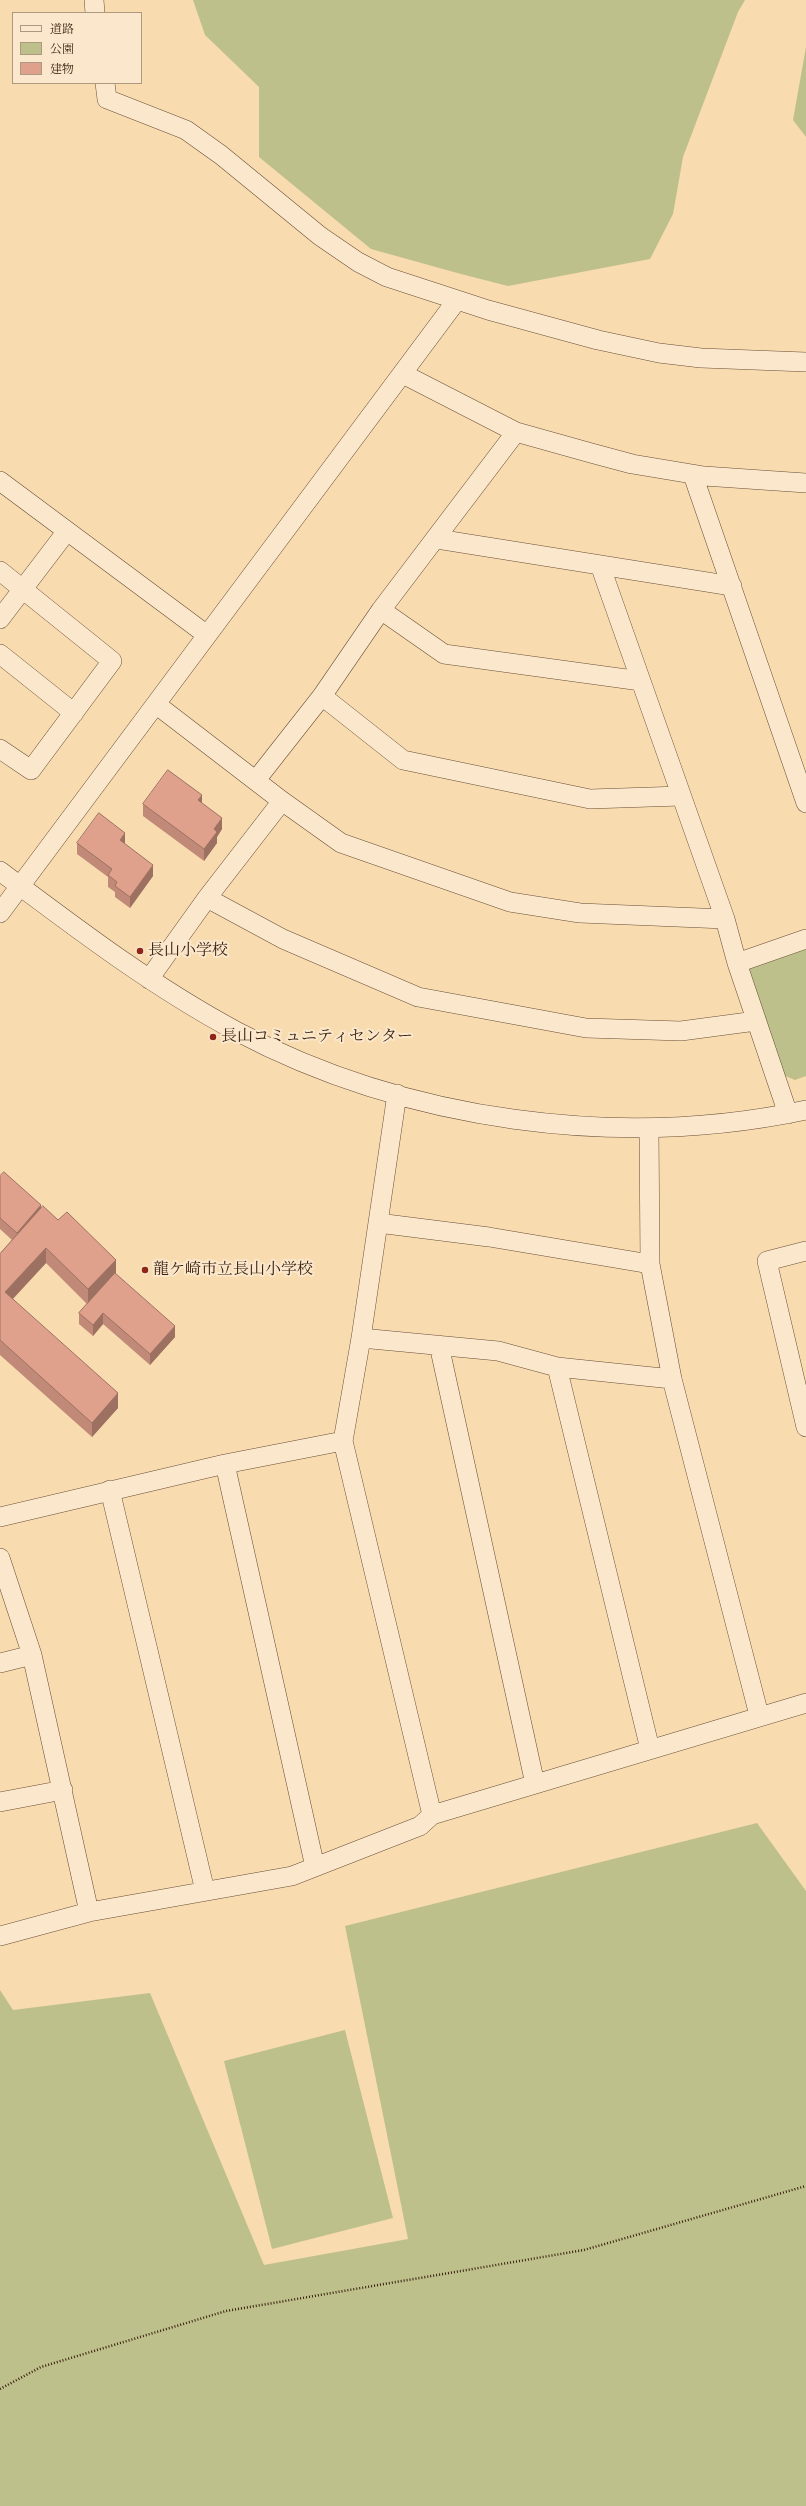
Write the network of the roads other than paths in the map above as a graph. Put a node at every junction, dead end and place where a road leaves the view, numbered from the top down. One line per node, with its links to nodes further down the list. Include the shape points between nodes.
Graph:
1 (94, 0): 2 (street)
2 (95, 12)
3 (105, 84): 4 (street, via 107,99 186,130 221,155 320,236 358,262 387,277)
4 (457, 300): 5 (street, via 598,340 659,353 701,358); 6 (street)
5 (806, 362)
6 (403, 374): 7 (street); 19 (street)
7 (516, 432): 8 (street, via 632,464); 12 (street)
8 (693, 475): 10 (street); 15 (street)
9 (0, 481): 11 (street)
10 (806, 483)
11 (67, 531): 16 (street); 19 (street)
12 (437, 539): 13 (street); 17 (street)
13 (600, 565): 15 (street); 21 (street)
14 (0, 571): 16 (street)
15 (732, 586): 29 (street)
16 (24, 588): 18 (street); 24 (street, via 112,661)
17 (381, 610): 21 (street, via 444,654); 22 (street)
18 (0, 619)
19 (207, 635): 23 (street)
20 (0, 654): 24 (street)
21 (641, 681): 27 (street)
22 (322, 696): 26 (street); 27 (street, via 403,760 590,799)
23 (157, 705): 26 (street); 31 (street)
24 (74, 713): 25 (street, via 31,770)
25 (0, 750)
26 (256, 780): 28 (street)
27 (681, 796): 34 (street)
28 (282, 801): 32 (street); 34 (street, via 341,843 510,902 580,913)
29 (806, 803)
30 (0, 871): 31 (street)
31 (20, 886): 33 (street); 37 (street)
32 (207, 898): 37 (street); 38 (street, via 283,938 418,997 586,1028 681,1031)
33 (0, 913)
34 (725, 919): 36 (street)
35 (806, 938): 36 (street)
36 (737, 963): 38 (street)
37 (149, 979): 39 (street, via 236,1031 293,1058 348,1080)
38 (756, 1022): 41 (street)
39 (397, 1094): 42 (street, via 457,1108 567,1127); 43 (street)
40 (806, 1110): 41 (street)
41 (788, 1114): 42 (street, via 727,1123)
42 (649, 1128): 45 (street)
43 (378, 1223): 45 (street, via 489,1237); 46 (street)
44 (806, 1251): 49 (street, via 767,1261)
45 (650, 1264): 50 (street)
46 (361, 1338): 47 (street); 52 (street)
47 (439, 1346): 48 (street, via 498,1351); 62 (street)
48 (557, 1367): 50 (street); 61 (street)
49 (800, 1373): 51 (street)
50 (672, 1380): 60 (street)
51 (806, 1427)
52 (343, 1441): 53 (street); 65 (street)
53 (225, 1464): 54 (street); 66 (street)
54 (110, 1490): 55 (street); 67 (street)
55 (0, 1517)
56 (0, 1558): 57 (street)
57 (32, 1655): 58 (street); 63 (street)
58 (0, 1663)
59 (806, 1703): 60 (street)
60 (759, 1716): 61 (street)
61 (650, 1749): 62 (street)
62 (535, 1784): 65 (street)
63 (62, 1790): 64 (street); 68 (street)
64 (0, 1802)
65 (432, 1815): 66 (street, via 420,1826)
66 (315, 1867): 67 (street, via 292,1876)
67 (204, 1891): 68 (street)
68 (88, 1912): 69 (street)
69 (0, 1936)

